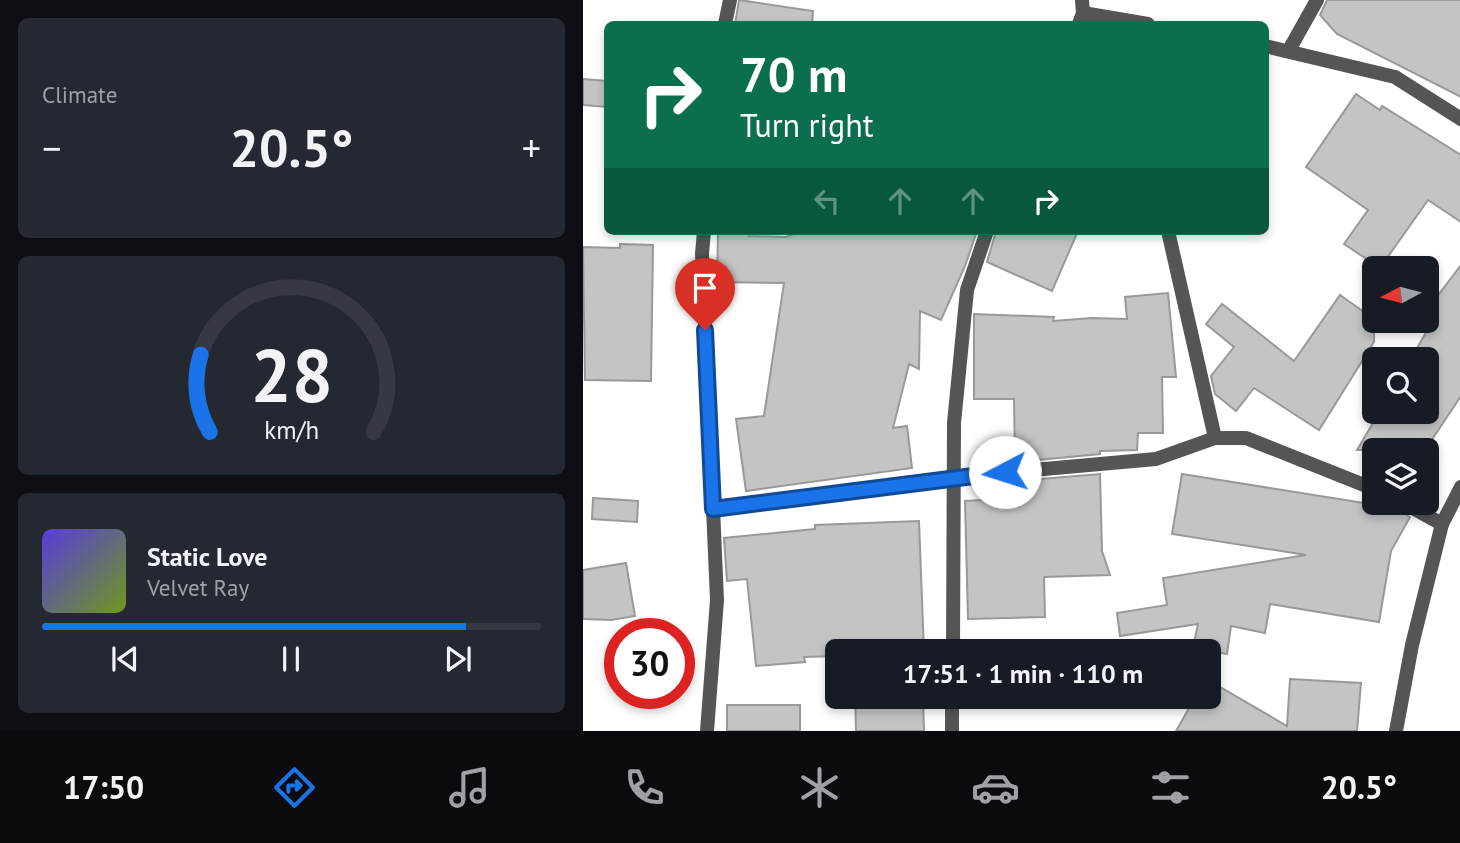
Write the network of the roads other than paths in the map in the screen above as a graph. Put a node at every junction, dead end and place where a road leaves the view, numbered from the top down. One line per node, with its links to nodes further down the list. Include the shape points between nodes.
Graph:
1 (730, 0): 4 (street)
2 (1317, 0): 7 (street)
3 (1081, 12): 5 (street)
4 (726, 21)
5 (1131, 21)
6 (1269, 47): 7 (street)
7 (1289, 50): 8 (street, via 1395,77)
8 (1460, 119)
9 (704, 235): 16 (street)
10 (986, 235): 13 (street, via 967,290 954,423)
11 (1169, 235): 12 (street)
12 (1215, 438): 13 (street, via 1156,459); 14 (street, via 1246,438)
13 (954, 477): 16 (street); 19 (street)
14 (1362, 484)
15 (1460, 487): 18 (street)
16 (713, 509): 21 (street, via 717,600)
17 (1426, 515): 18 (street)
18 (1442, 524): 23 (street)
19 (953, 639)
20 (952, 709): 22 (street)
21 (707, 731)
22 (952, 731)
23 (1396, 731)

